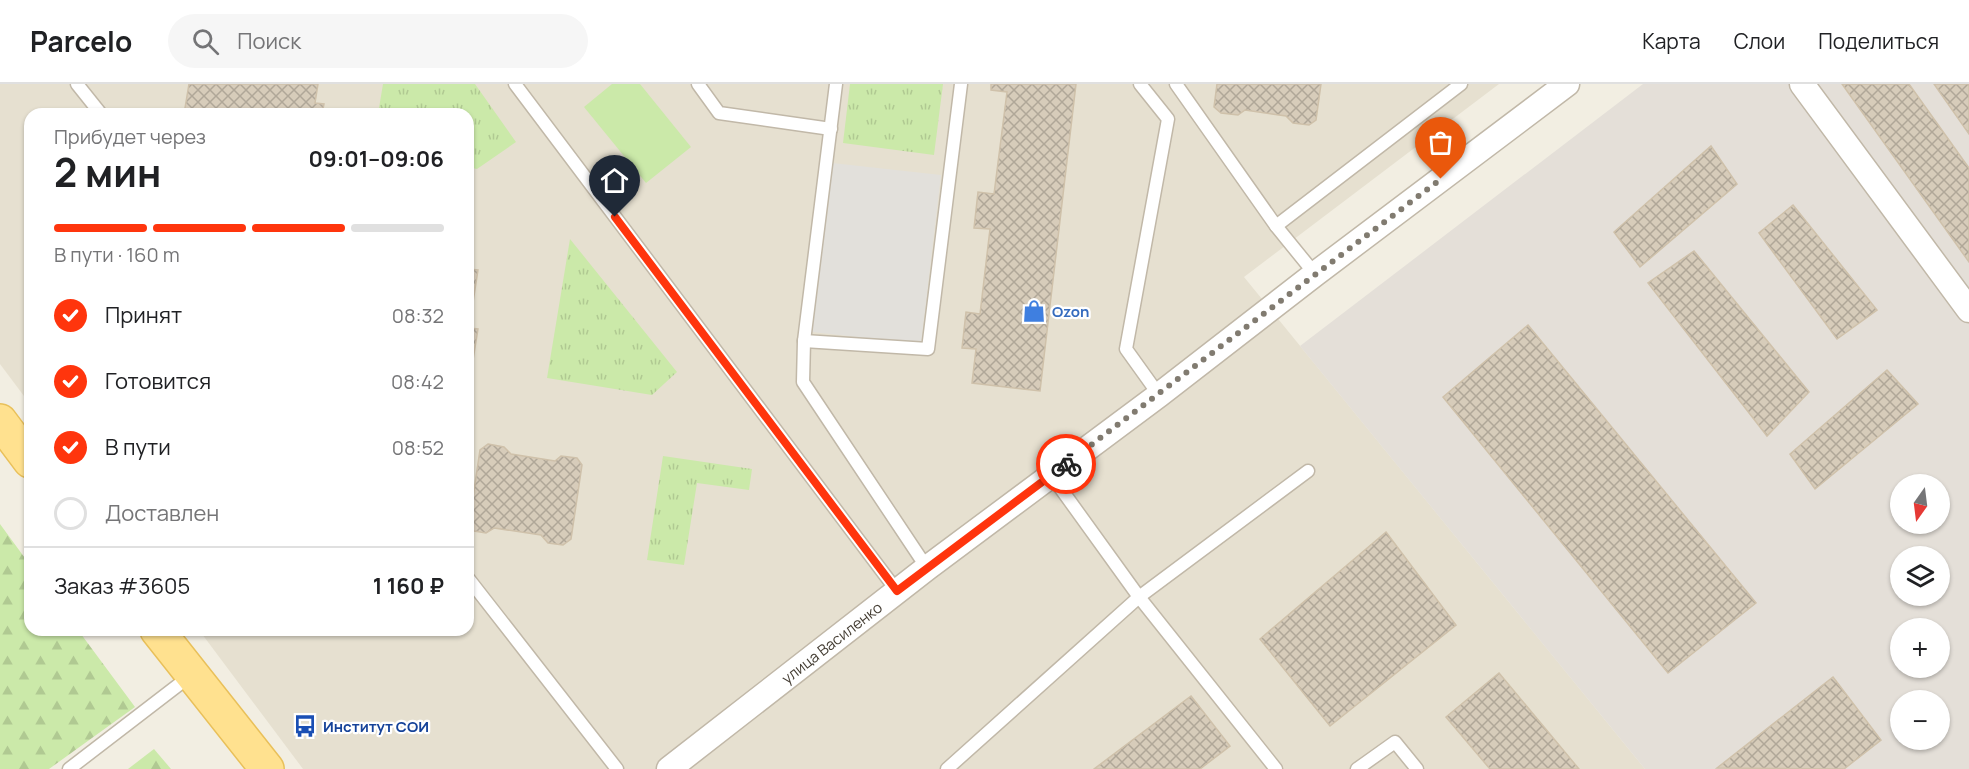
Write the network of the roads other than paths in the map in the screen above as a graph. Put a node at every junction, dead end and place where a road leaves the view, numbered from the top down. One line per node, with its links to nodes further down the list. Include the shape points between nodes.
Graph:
1 (77, 84): 11 (lane)
2 (515, 84): 24 (lane)
3 (698, 84): 12 (lane, via 718,113)
4 (836, 84): 12 (lane)
5 (961, 84): 16 (lane, via 928,349)
6 (1140, 84): 17 (lane, via 1168,119 1126,349)
7 (1176, 84): 13 (lane)
8 (1461, 84): 13 (lane)
9 (1567, 84): 14 (street, улица Василенко)
10 (1802, 84): 15 (street)
11 (96, 108)
12 (831, 129): 16 (lane)
13 (1276, 226): 14 (lane)
14 (1315, 274): 17 (street, улица Василенко)
15 (1969, 310)
16 (804, 341): 22 (lane, via 803,382)
17 (1159, 395): 21 (street, улица Василенко)
18 (0, 421): 19 (main road)
19 (24, 453)
20 (1308, 471): 25 (lane)
21 (1051, 475): 22 (street, улица Василенко); 25 (lane)
22 (927, 568): 24 (street, улица Василенко)
23 (474, 586): 31 (lane)
24 (897, 591): 32 (street, улица Василенко)
25 (1139, 597): 28 (lane); 33 (lane)
26 (161, 636): 27 (main road)
27 (191, 676): 29 (lane); 30 (main road)
28 (1270, 767)
29 (69, 769)
30 (267, 769)
31 (617, 769)
32 (669, 769)
33 (947, 769)
34 (1357, 769): 35 (lane, via 1395,742)
35 (1417, 769)

